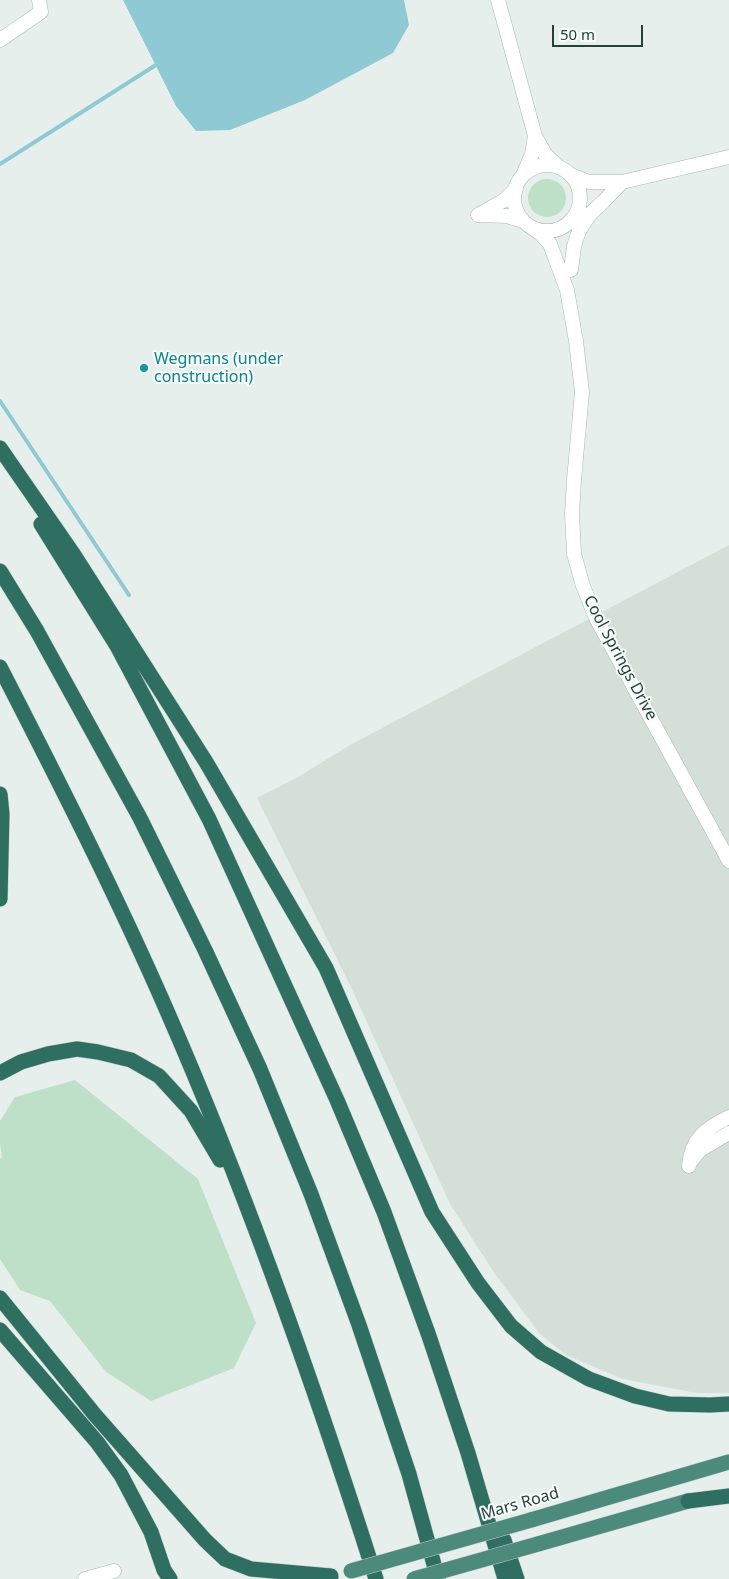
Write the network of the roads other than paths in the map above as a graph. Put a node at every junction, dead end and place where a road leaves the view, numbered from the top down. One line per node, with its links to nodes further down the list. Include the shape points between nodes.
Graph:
1 (53, 0): 3 (street)
2 (498, 0): 5 (street)
3 (40, 6): 4 (street)
4 (0, 40)
5 (534, 136): 7 (street, via 545,154); 9 (street, via 530,163)
6 (729, 157): 8 (street)
7 (566, 172): 8 (street, via 589,182); 9 (street, via 539,167); 10 (street, via 577,184 580,194 579,208)
8 (622, 182): 12 (street, via 590,214 579,231)
9 (518, 184): 11 (street, via 515,206); 11 (street, via 503,201 478,215 508,216)
10 (572, 221): 11 (street, via 552,231 541,231); 12 (street, Cool Springs Drive, via 567,240)
11 (527, 224): 13 (street, Cool Springs Drive, via 550,244)
12 (571, 270): 13 (street, Cool Springs Drive)
13 (567, 290): 19 (street, Cool Springs Drive, via 582,392 572,514 574,554 583,586 596,620)
14 (0, 448): 27 (highway, via 74,555 206,762 326,968 432,1212 478,1283 511,1326 541,1352 588,1380 669,1404)
15 (0, 459): 28 (highway, via 117,646 209,819 330,1082 373,1186)
16 (0, 571): 37 (highway, via 37,631 140,818 260,1069 359,1325 409,1474)
17 (0, 667): 24 (highway, via 55,774 166,1010)
18 (0, 794): 20 (highway)
19 (729, 861)
20 (0, 899)
21 (0, 1073): 24 (highway, via 21,1062 78,1049 131,1060 160,1076 191,1111 218,1156)
22 (729, 1116): 23 (street, via 697,1138 689,1166 700,1150)
23 (729, 1132)
24 (274, 1278): 35 (highway)
25 (0, 1298): 33 (highway, via 95,1415 225,1559 251,1569)
26 (0, 1330): 32 (highway, via 122,1475 151,1532)
27 (729, 1404)
28 (468, 1453): 38 (highway); 39 (highway)
29 (729, 1462): 33 (highway, Mars Road, bridge)
30 (729, 1496): 36 (highway, bridge, via 688,1501)
31 (114, 1571): 34 (street)
32 (166, 1576)
33 (326, 1578)
34 (85, 1579)
35 (376, 1579)
36 (414, 1579)
37 (438, 1579)
38 (505, 1579)
39 (517, 1579)

